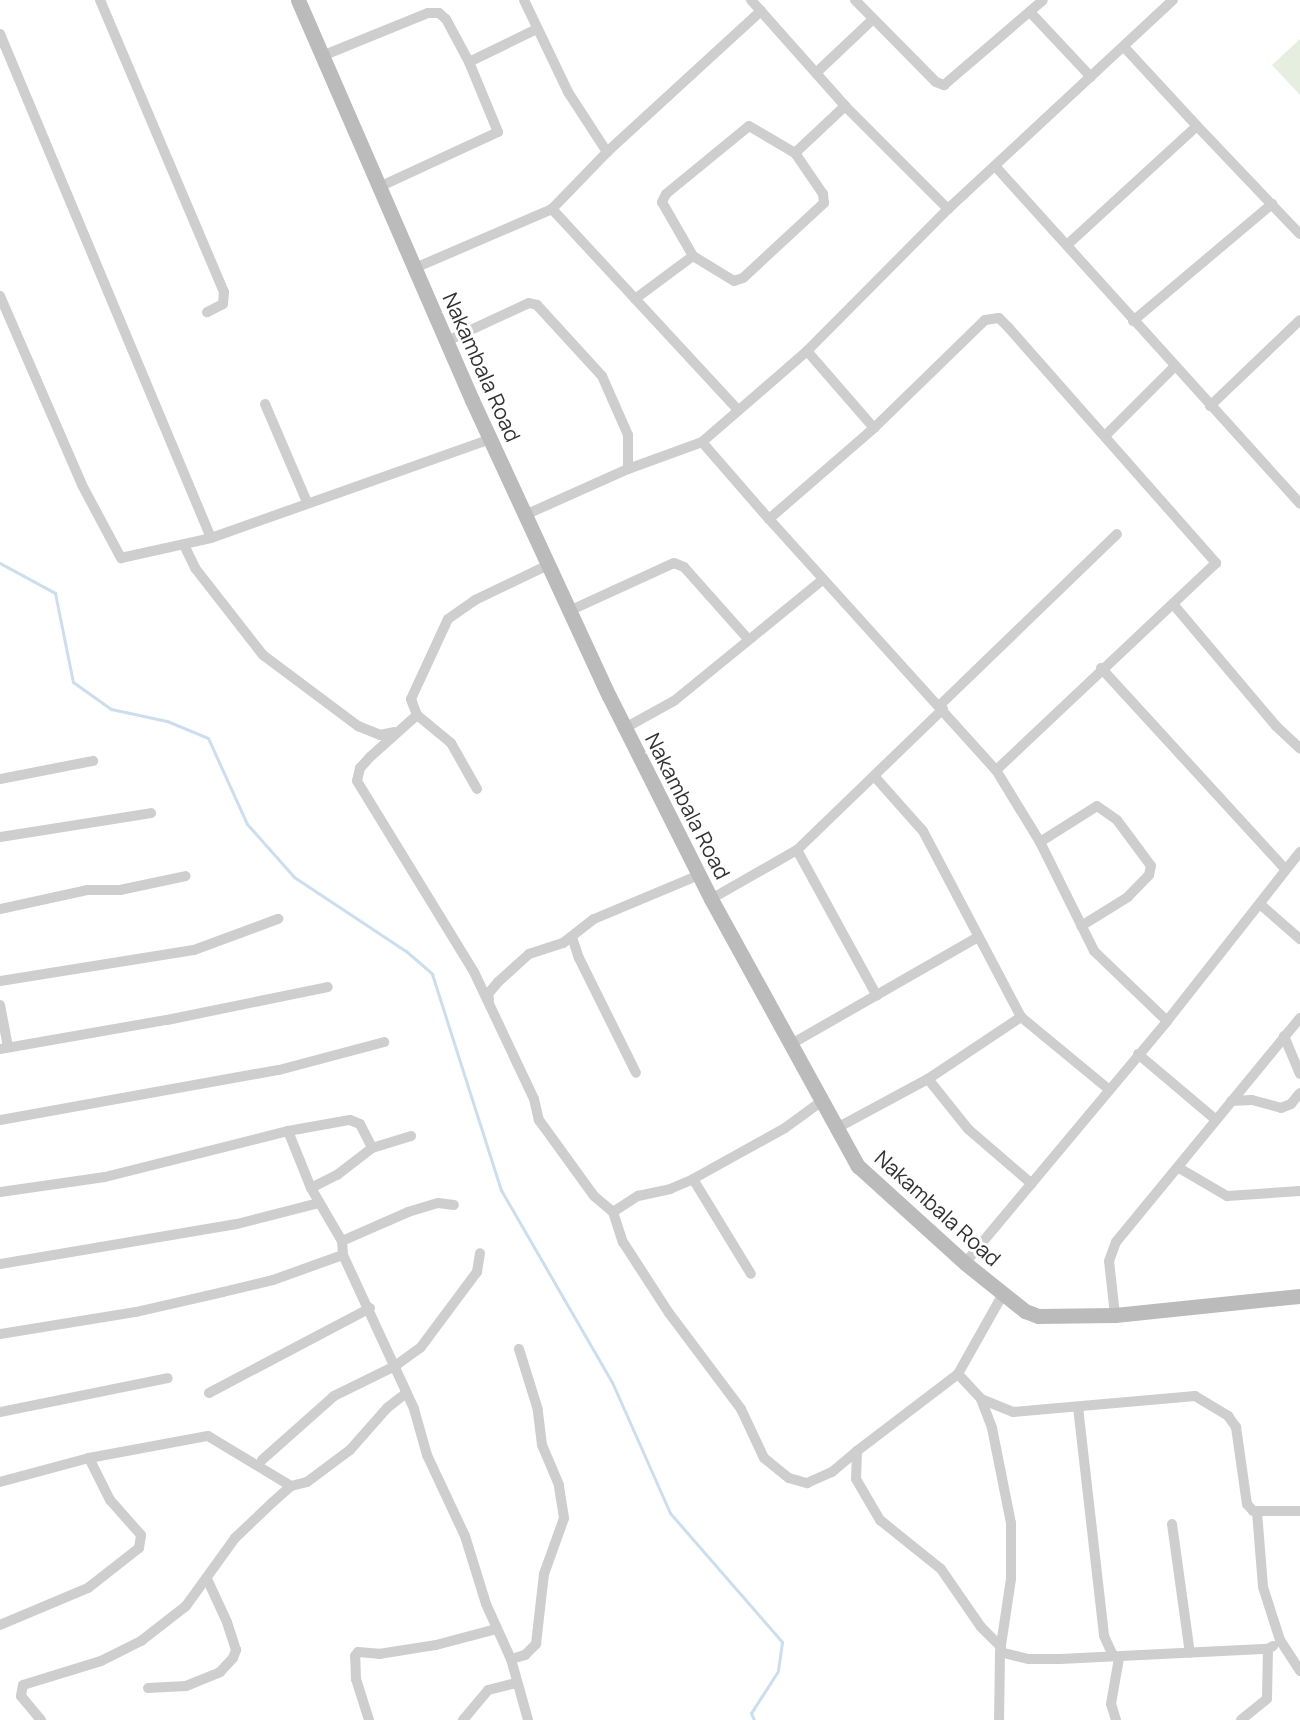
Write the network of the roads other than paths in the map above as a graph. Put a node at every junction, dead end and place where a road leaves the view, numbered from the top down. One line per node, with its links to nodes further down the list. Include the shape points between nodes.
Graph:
1 (100, 0): 33 (street, via 224,292 223,303)
2 (298, 0): 14 (main road, Nakambala Road)
3 (524, 0): 11 (street)
4 (751, 0): 8 (street)
5 (855, 0): 10 (street)
6 (1043, 0): 9 (street)
7 (1173, 0): 13 (street)
8 (761, 11): 16 (street); 20 (street)
9 (1030, 12): 10 (street, via 944,85 936,82); 17 (street)
10 (872, 20): 16 (street)
11 (535, 30): 15 (street); 20 (street, via 568,92)
12 (0, 34): 52 (street)
13 (1124, 46): 17 (street); 19 (street)
14 (322, 56): 15 (street, via 434,12 446,19); 23 (main road, Nakambala Road)
15 (469, 62): 23 (street, via 498,132)
16 (816, 73): 18 (street)
17 (1091, 77): 22 (street)
18 (845, 106): 21 (street); 26 (street)
19 (1197, 126): 24 (street); 28 (street)
20 (607, 152): 25 (street)
21 (795, 153): 29 (street, via 823,194 820,210 734,281); 29 (street, via 749,126 666,194 663,210)
22 (995, 166): 26 (street); 28 (street)
23 (380, 187): 30 (main road, Nakambala Road)
24 (1272, 204): 27 (street); 35 (street)
25 (552, 209): 30 (street); 32 (street)
26 (948, 209): 37 (street)
27 (1300, 234)
28 (1067, 245): 35 (street)
29 (693, 255): 32 (street)
30 (415, 268): 36 (main road, Nakambala Road)
31 (0, 296): 53 (street, via 82,485 117,555 127,558)
32 (635, 299): 41 (street)
33 (207, 312)
34 (1300, 320): 40 (street)
35 (1133, 321): 38 (street)
36 (447, 341): 44 (main road, Nakambala Road); 46 (street, via 529,303 537,305 602,376 628,435)
37 (807, 351): 41 (street); 42 (street)
38 (1174, 367): 40 (street); 43 (street)
39 (265, 404): 48 (street)
40 (1210, 406): 47 (street)
41 (738, 410): 45 (street)
42 (874, 428): 43 (street, via 985,320 999,318); 50 (street)
43 (1105, 436): 56 (street, via 1216,563)
44 (491, 439): 48 (street); 49 (main road, Nakambala Road)
45 (702, 442): 46 (street); 50 (street)
46 (628, 469): 49 (street)
47 (1299, 499)
48 (307, 502): 52 (street)
49 (525, 515): 54 (main road, Nakambala Road)
50 (769, 519): 55 (street)
51 (1117, 534): 60 (street)
52 (211, 538): 53 (street)
53 (184, 545): 63 (street, via 195,568 263,655 358,726 380,735)
54 (548, 565): 57 (main road, Nakambala Road); 61 (street, via 475,600 448,619 411,699)
55 (821, 581): 58 (street); 60 (street)
56 (1173, 604): 59 (street); 64 (street, via 1276,726)
57 (569, 611): 58 (street, via 674,563 684,567); 62 (main road, Nakambala Road)
58 (748, 639): 62 (street, via 674,701)
59 (1101, 668): 66 (street); 75 (street)
60 (942, 707): 66 (street); 67 (street)
61 (417, 715): 63 (street); 69 (street, via 451,743)
62 (625, 728): 76 (main road, Nakambala Road)
63 (394, 732): 89 (street, via 360,768 360,789 385,822)
64 (1300, 748)
65 (93, 761): 68 (street)
66 (996, 770): 72 (street)
67 (875, 777): 73 (street); 84 (street, via 923,831)
68 (0, 779)
69 (477, 789)
70 (151, 813): 71 (street)
71 (0, 837)
72 (1040, 842): 82 (street); 82 (street, via 1097,806 1117,820 1151,866 1149,875 1128,897)
73 (797, 850): 78 (street); 88 (street)
74 (1300, 852): 75 (street)
75 (1285, 869): 79 (street)
76 (699, 875): 78 (main road, Nakambala Road); 83 (street, via 594,919)
77 (186, 876): 80 (street, via 120,890 87,890)
78 (711, 899): 96 (main road, Nakambala Road)
79 (1262, 905): 85 (street); 93 (street)
80 (0, 909)
81 (278, 919): 86 (street, via 194,950)
82 (1081, 926): 93 (street, via 1094,951)
83 (572, 937): 89 (street, via 529,954 498,982 488,994); 99 (street)
84 (978, 937): 88 (street); 91 (street)
85 (1300, 939)
86 (0, 981)
87 (328, 987): 97 (street)
88 (877, 996): 96 (street)
89 (489, 1000): 120 (street, via 514,1063 534,1099 539,1120 594,1196)
90 (0, 1005): 97 (street)
91 (1021, 1017): 101 (street); 102 (street)
92 (1300, 1018): 94 (street)
93 (1167, 1021): 98 (street)
94 (1284, 1036): 100 (street); 105 (street)
95 (384, 1042): 107 (street, via 279,1070)
96 (793, 1042): 104 (main road, Nakambala Road)
97 (4, 1048)
98 (1138, 1054): 102 (street); 106 (street)
99 (636, 1073)
100 (1300, 1074)
101 (928, 1079): 108 (street); 114 (street, via 968,1130)
102 (1107, 1088): 114 (street)
103 (1300, 1093): 105 (street, via 1292,1104 1281,1108 1252,1100)
104 (822, 1101): 108 (main road, Nakambala Road); 113 (street, via 785,1128)
105 (1231, 1101): 106 (street)
106 (1215, 1119): 112 (street)
107 (0, 1120)
108 (836, 1129): 124 (main road, Nakambala Road, via 858,1166)
109 (288, 1131): 111 (street, via 355,1120); 115 (street); 117 (street, via 105,1177)
110 (411, 1136): 111 (street)
111 (372, 1148): 115 (street, via 337,1175)
112 (1179, 1168): 116 (street, via 1227,1196); 130 (street, via 1110,1252)
113 (693, 1179): 120 (street, via 670,1190 638,1196); 126 (street)
114 (1032, 1184): 124 (street)
115 (311, 1188): 118 (street)
116 (1300, 1191)
117 (0, 1192)
118 (319, 1203): 121 (street); 125 (street, via 237,1224)
119 (454, 1205): 121 (street, via 438,1203 408,1212)
120 (613, 1212): 141 (street, via 623,1242 669,1313 741,1409 764,1458 789,1478 807,1483 832,1472)
121 (342, 1241): 123 (street)
122 (480, 1253): 133 (street, via 477,1272 421,1347)
123 (343, 1256): 129 (street); 131 (street, via 224,1292 136,1312)
124 (965, 1263): 127 (main road, Nakambala Road)
125 (0, 1264)
126 (751, 1274)
127 (1003, 1294): 130 (main road, Nakambala Road, via 1038,1316); 134 (street)
128 (1300, 1296): 130 (main road, Nakambala Road)
129 (370, 1308): 133 (street); 136 (street)
130 (1115, 1315)
131 (0, 1334)
132 (519, 1349): 157 (street, via 538,1410 542,1445 559,1485 564,1518 544,1574 536,1644 525,1655)
133 (395, 1366): 137 (street); 143 (street, via 334,1396)
134 (958, 1374): 138 (street); 141 (street)
135 (168, 1378): 140 (street)
136 (209, 1393)
137 (405, 1394): 145 (street, via 387,1408 350,1450 307,1482); 151 (street, via 442,1492 465,1536)
138 (981, 1399): 139 (street, via 1012,1412); 153 (street, via 1001,1467 1011,1523 1011,1579)
139 (1078, 1407): 147 (street, via 1184,1395 1212,1405 1236,1427 1247,1504); 156 (street, via 1104,1636)
140 (0, 1412)
141 (856, 1451): 153 (street, via 856,1479 866,1501 899,1538 917,1547 941,1569)
142 (89, 1458): 144 (street); 145 (street, via 208,1436); 150 (street, via 110,1500 141,1535 139,1548 88,1588)
143 (262, 1460)
144 (0, 1482)
145 (291, 1486): 149 (street, via 235,1538)
146 (1300, 1511): 147 (street)
147 (1257, 1512): 152 (street, via 1263,1587)
148 (1172, 1524): 155 (street)
149 (207, 1579): 160 (street, via 227,1622 236,1650 233,1658 220,1672 186,1686); 161 (street, via 186,1606 141,1641 101,1660 23,1685 21,1696)
150 (0, 1625)
151 (496, 1629): 157 (street); 162 (street, via 436,1646 379,1654 358,1652 356,1679)
152 (1280, 1640): 154 (street); 158 (street)
153 (1000, 1649): 156 (street, via 1029,1659); 165 (street, via 996,1711)
154 (1268, 1649): 155 (street); 167 (street, via 1267,1699)
155 (1190, 1653): 156 (street)
156 (1116, 1657): 166 (street, via 1111,1704)
157 (511, 1659): 159 (street)
158 (1300, 1671)
159 (516, 1683): 163 (street, via 489,1690); 164 (street)
160 (148, 1688)
161 (41, 1720)
162 (369, 1720)
163 (463, 1720)
164 (528, 1720)
165 (999, 1720)
166 (1116, 1720)
167 (1241, 1720)

